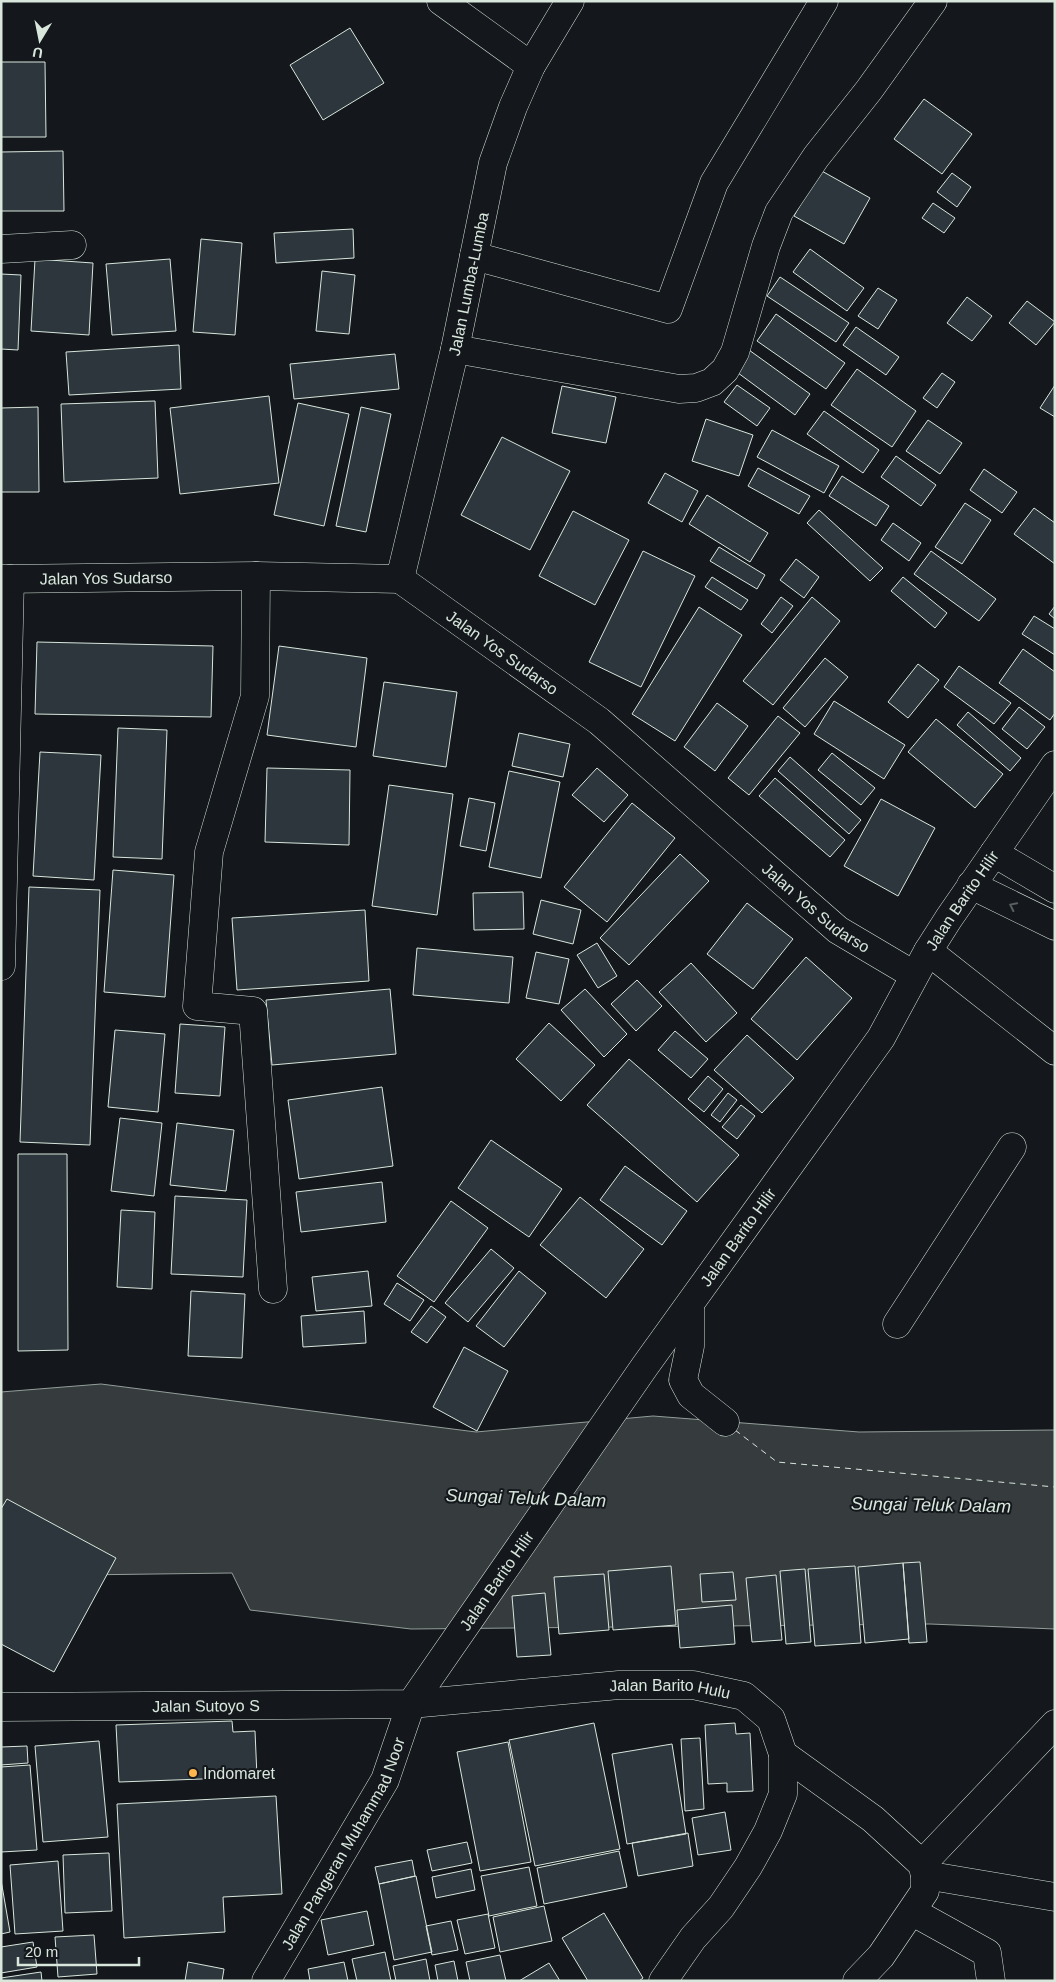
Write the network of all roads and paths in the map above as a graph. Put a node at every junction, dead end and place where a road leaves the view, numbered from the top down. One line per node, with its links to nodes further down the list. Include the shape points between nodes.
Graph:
1 (441, 1): 5 (main road)
2 (570, 1): 5 (main road, Jalan Lumba-Lumba)
3 (824, 1): 8 (main road, via 714,183 668,309)
4 (934, 1): 9 (main road, via 870,90 816,157 779,212 736,352 725,370 712,382 696,388 679,389)
5 (531, 66): 8 (main road, Jalan Lumba-Lumba, via 493,163)
6 (72, 246): 7 (main road)
7 (1, 248)
8 (474, 256): 9 (main road, Jalan Lumba-Lumba)
9 (455, 349): 12 (main road, Jalan Lumba-Lumba)
10 (256, 576): 11 (main road, Jalan Yos Sudarso); 12 (main road, Jalan Yos Sudarso); 23 (main road, via 255,696 209,852 197,1006 253,1011)
11 (6, 579): 19 (main road)
12 (400, 579): 20 (main road, Jalan Yos Sudarso, via 599,721 838,930)
13 (1055, 766): 14 (main road, Jalan Barito Hilir)
14 (994, 852): 15 (main road, Jalan Barito Hilir); 16 (main road)
15 (971, 885): 17 (main road, one-way to 15); 18 (main road, Jalan Barito Hilir)
16 (1055, 889)
17 (1055, 926)
18 (928, 951): 20 (main road, Jalan Barito Hilir); 21 (main road)
19 (1, 966)
20 (914, 975): 24 (main road, Jalan Barito Hilir, via 881,1038)
21 (1055, 1050)
22 (1012, 1147): 25 (main road)
23 (273, 1289)
24 (690, 1305): 26 (main road, via 690,1346 683,1380 691,1395); 27 (main road, Jalan Barito Hilir)
25 (897, 1324)
26 (724, 1422)
27 (410, 1704): 28 (main road, Jalan Sutoyo S); 30 (main road, Jalan Barito Hulu, via 619,1684 693,1685 744,1696 771,1720); 34 (main road, Jalan Pangeran Muhammad Noor, via 385,1780)
28 (1, 1707)
29 (1055, 1724): 31 (main road)
30 (783, 1754): 31 (main road, via 873,1819); 35 (main road, Jalan Barito Hulu, via 783,1794 768,1831 721,1907 693,1938)
31 (924, 1869): 32 (main road); 33 (main road, via 925,1891)
32 (1055, 1897)
33 (913, 1912): 36 (main road, via 882,1956); 37 (main road, via 987,1953)
34 (266, 1981)
35 (663, 1981)
36 (857, 1981)
37 (991, 1981)

